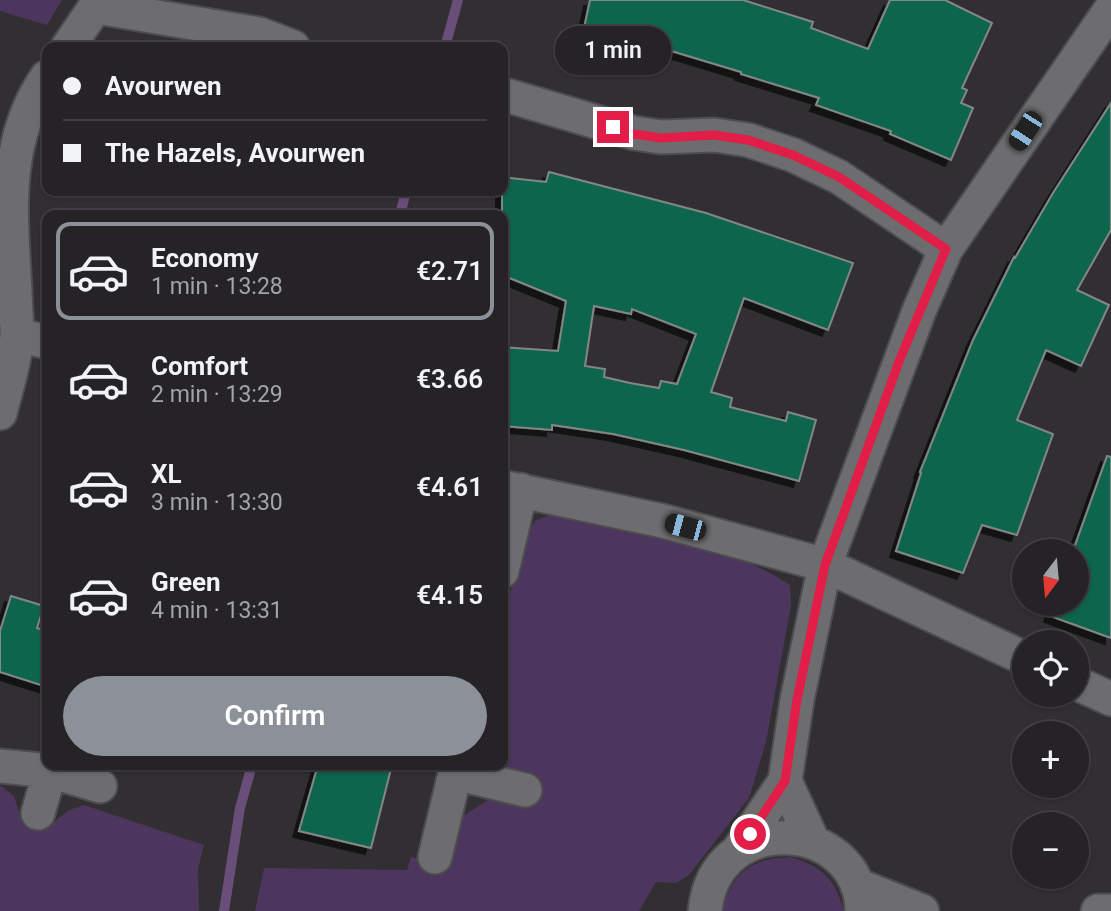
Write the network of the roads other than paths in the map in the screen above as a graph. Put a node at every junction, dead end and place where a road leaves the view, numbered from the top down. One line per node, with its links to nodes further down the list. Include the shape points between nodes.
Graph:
1 (98, 3): 3 (street); 4 (street)
2 (1111, 9): 7 (street)
3 (71, 42)
4 (280, 42)
5 (42, 84): 8 (street, via 25,115 11,183)
6 (508, 96): 7 (street, via 634,134 661,138 714,135 793,155 839,177)
7 (946, 249): 12 (street, via 900,359)
8 (32, 338): 9 (street)
9 (1, 407)
10 (512, 489): 11 (street); 12 (street, via 663,521)
11 (508, 522)
12 (825, 565): 13 (street); 20 (street)
13 (1012, 652)
14 (1089, 689): 15 (street)
15 (1111, 699)
16 (0, 766): 19 (street)
17 (456, 770): 26 (street)
18 (459, 770): 22 (street)
19 (50, 771): 21 (street); 23 (street)
20 (785, 781): 24 (street); 25 (street)
21 (100, 786)
22 (525, 790)
23 (38, 813)
24 (813, 842): 25 (street, via 774,837); 27 (street, via 846,867)
25 (738, 851): 28 (street, via 710,886)
26 (435, 857)
27 (860, 898): 29 (street)
28 (705, 911)
29 (922, 911)
30 (1098, 911): 31 (street)
31 (1111, 911)

